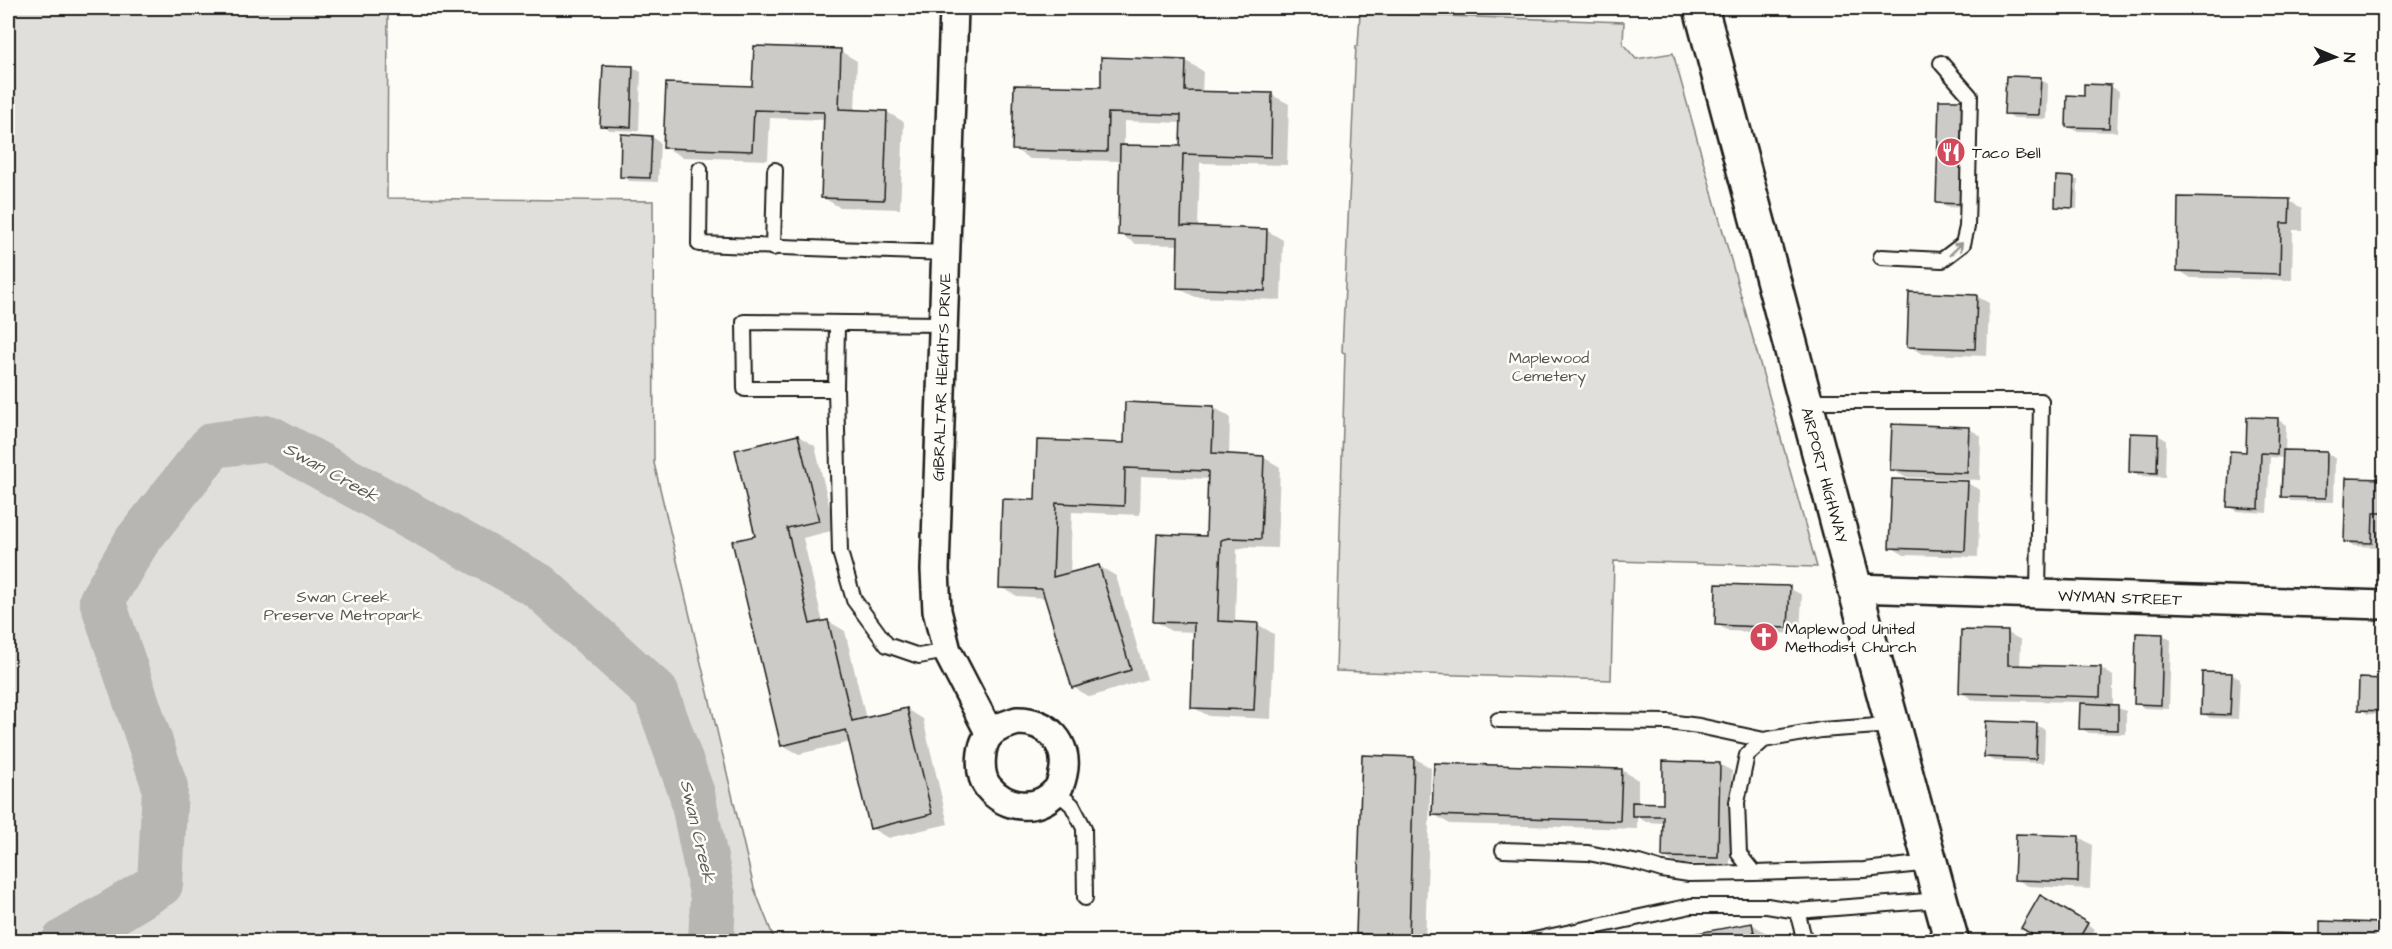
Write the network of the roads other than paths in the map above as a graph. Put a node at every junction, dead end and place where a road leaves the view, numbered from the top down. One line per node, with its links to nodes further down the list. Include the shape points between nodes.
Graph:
1 (954, 8): 7 (street, GIBRALTAR HEIGHTS DRIVE)
2 (1701, 8): 12 (main road, AIRPORT HIGHWAY)
3 (1941, 63): 8 (lane, one-way to 3, via 1942,260 1963,244 1967,227 1970,96)
4 (700, 169): 6 (lane, via 699,244)
5 (775, 170): 6 (lane)
6 (773, 248): 7 (lane)
7 (946, 253): 10 (street, GIBRALTAR HEIGHTS DRIVE)
8 (1881, 257)
9 (837, 324): 10 (lane); 11 (lane); 11 (lane, via 744,322 746,389)
10 (943, 324): 16 (street, GIBRALTAR HEIGHTS DRIVE, via 935,570 937,610)
11 (836, 389): 16 (lane, via 840,552 854,600 887,645 919,656)
12 (1805, 401): 13 (main road, AIRPORT HIGHWAY); 14 (lane, via 2041,401)
13 (1855, 588): 14 (street, WYMAN STREET); 18 (main road, AIRPORT HIGHWAY)
14 (2038, 594): 15 (street, WYMAN STREET)
15 (2385, 605)
16 (947, 651): 19 (street, GIBRALTAR HEIGHTS DRIVE)
17 (1498, 720): 20 (lane, via 1668,722)
18 (1892, 725): 20 (lane, via 1821,730); 23 (main road, AIRPORT HIGHWAY)
19 (990, 734): 21 (street, via 1017,721 1046,728 1058,739 1064,755 1065,765); 21 (street, via 980,768 985,783 996,796 1025,806)
20 (1764, 740): 24 (lane, via 1747,754 1737,802 1739,854)
21 (1056, 791): 25 (lane, via 1072,805 1084,828)
22 (1503, 850): 24 (lane, via 1588,853 1689,874)
23 (1930, 863): 24 (lane, via 1864,870); 26 (main road, AIRPORT HIGHWAY)
24 (1754, 873)
25 (1085, 898)
26 (1940, 900): 27 (lane); 30 (main road, AIRPORT HIGHWAY)
27 (1797, 910): 28 (lane, via 1691,906); 29 (lane)
28 (1525, 942)
29 (1805, 942)
30 (1952, 942)

